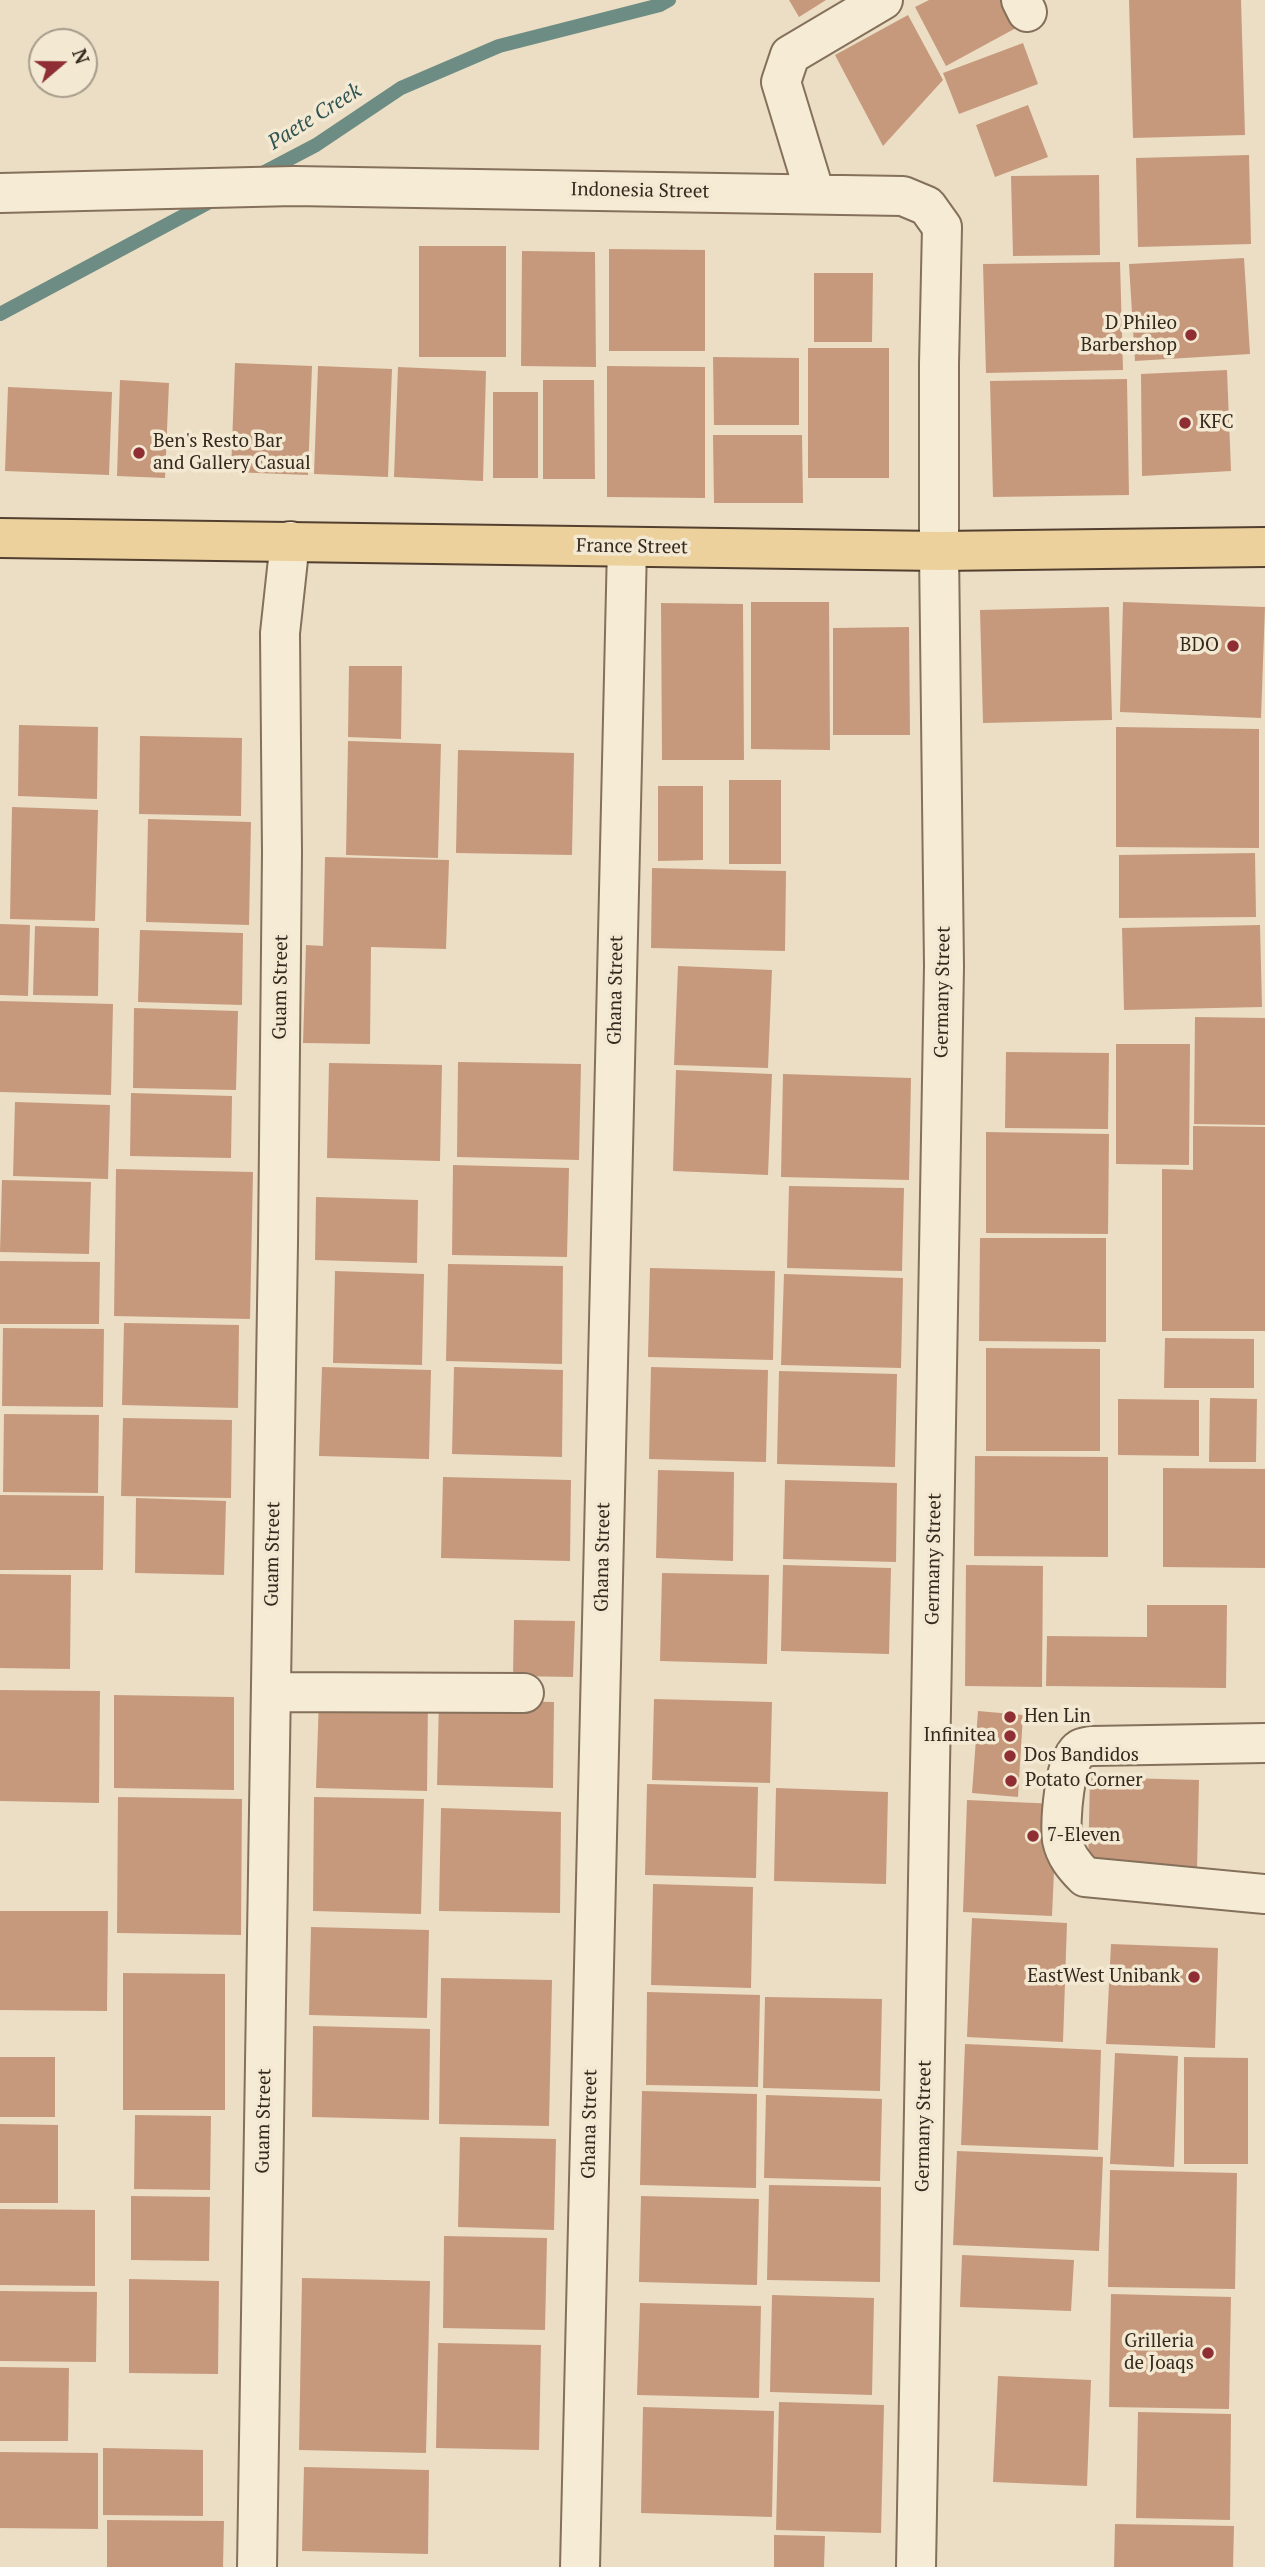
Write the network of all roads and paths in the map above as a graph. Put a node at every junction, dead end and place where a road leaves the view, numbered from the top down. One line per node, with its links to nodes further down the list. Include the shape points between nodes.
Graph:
1 (883, 0): 3 (street, via 790,55 781,82)
2 (0, 193): 3 (street, Indonesia Street, via 294,186)
3 (815, 194): 8 (street, Indonesia Street, via 903,196 927,206 942,227)
4 (0, 538): 5 (main road, France Street)
5 (290, 541): 6 (main road, France Street); 9 (street, Guam Street, via 280,633 282,853)
6 (627, 547): 8 (main road, France Street); 14 (street, Ghana Street)
7 (1265, 547): 8 (main road, France Street)
8 (939, 551): 15 (street, Germany Street, via 944,966)
9 (271, 1692): 10 (street); 13 (street, Guam Street)
10 (524, 1693)
11 (1265, 1743): 12 (street, via 1080,1749 1066,1777 1062,1839 1069,1858 1085,1877)
12 (1265, 1894)
13 (257, 2567)
14 (580, 2567)
15 (916, 2567)

